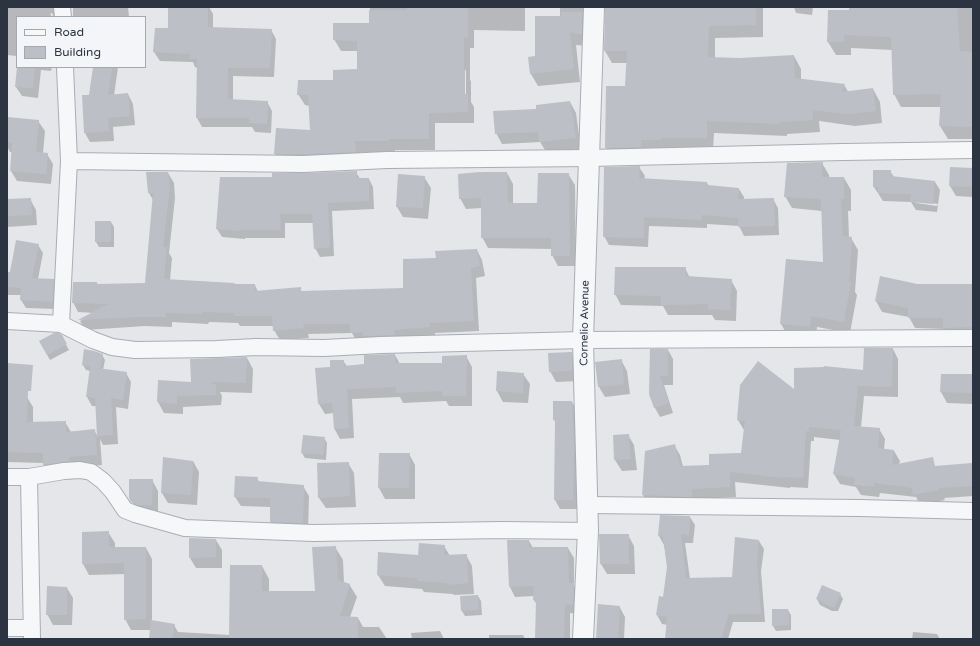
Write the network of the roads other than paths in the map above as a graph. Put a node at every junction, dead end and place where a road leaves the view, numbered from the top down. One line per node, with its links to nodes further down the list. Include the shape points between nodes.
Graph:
1 (594, 7): 4 (street, Cornelio Avenue)
2 (65, 68): 5 (street)
3 (973, 150): 4 (street)
4 (589, 158): 5 (street, via 387,160 303,164); 9 (street, Cornelio Avenue)
5 (69, 161): 7 (street)
6 (7, 321): 7 (street)
7 (60, 324): 9 (street, via 112,347 135,350 324,348)
8 (973, 338): 9 (street)
9 (583, 340): 12 (street, Cornelio Avenue)
10 (7, 477): 11 (street)
11 (29, 477): 14 (street, via 64,471 91,472 113,492 125,510 185,528 313,532); 16 (street)
12 (588, 505): 13 (street); 14 (street, Cornelio Avenue)
13 (973, 511)
14 (588, 531): 17 (street, Cornelio Avenue)
15 (7, 628): 16 (street)
16 (32, 634)
17 (583, 639)

